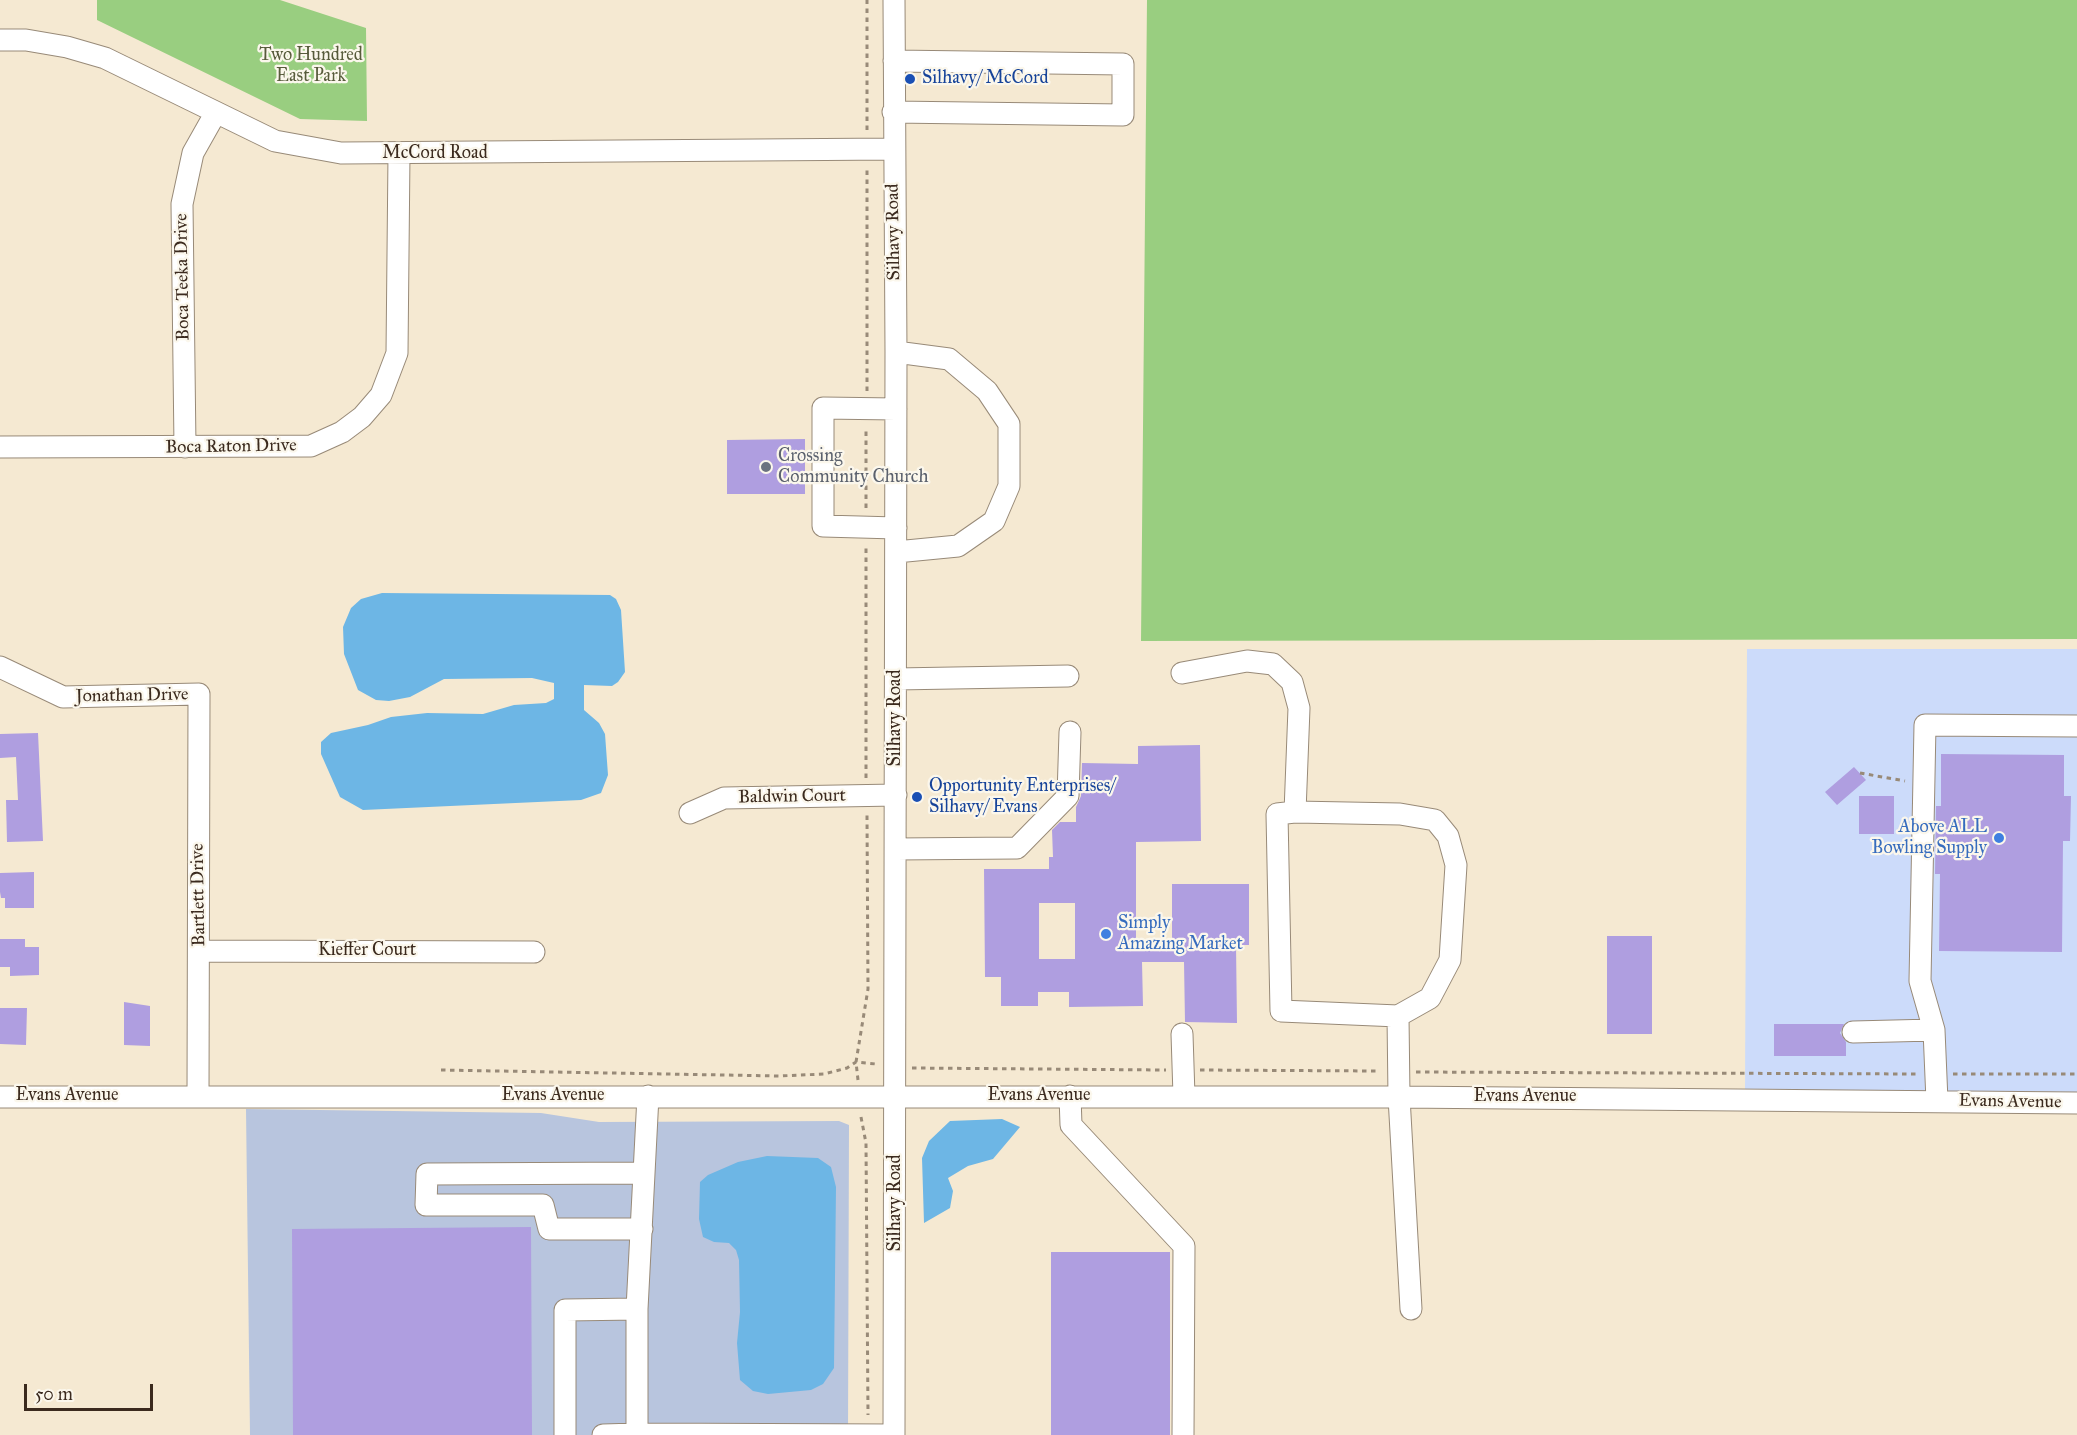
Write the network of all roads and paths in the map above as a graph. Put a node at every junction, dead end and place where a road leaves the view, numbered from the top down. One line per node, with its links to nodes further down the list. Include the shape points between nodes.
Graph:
1 (867, 0): 7 (path)
2 (894, 0): 4 (street, Silhavy Road)
3 (0, 40): 6 (street, McCord Road, via 26,40 105,58)
4 (894, 61): 5 (street, Silhavy Road); 5 (street, via 1123,64 1123,115)
5 (893, 112): 8 (street, Silhavy Road)
6 (214, 114): 9 (street, McCord Road, via 275,141 305,149); 14 (street, Boca Teeka Drive, via 193,153 182,204)
7 (867, 149): 8 (street, McCord Road); 9 (street, McCord Road); 11 (path)
8 (893, 149): 10 (street, Silhavy Road)
9 (399, 154): 14 (street, Boca Raton Drive, via 397,353 381,395 342,432 311,446)
10 (896, 352): 12 (street, Silhavy Road); 17 (street, via 949,359 987,391 1009,424 1009,486 994,520 958,546)
11 (866, 409): 12 (street); 15 (path); 15 (street, via 823,408 823,526)
12 (896, 409): 16 (street, Silhavy Road)
13 (0, 447): 14 (street, Boca Raton Drive)
14 (185, 447)
15 (866, 527): 16 (street); 27 (path)
16 (896, 528): 17 (street, Silhavy Road)
17 (896, 552): 21 (street, Silhavy Road)
18 (0, 667): 22 (street, Jonathan Drive, via 63,697)
19 (1182, 673): 29 (street, via 1247,661 1273,664 1292,682 1299,708)
20 (1068, 676): 21 (street)
21 (896, 679): 28 (street, Silhavy Road)
22 (200, 694): 32 (street, Bartlett Drive)
23 (2077, 726): 26 (street, via 1925,724)
24 (1070, 732): 31 (street, via 1068,796 1017,848)
25 (1860, 773): 26 (path, via 1894,781)
26 (1925, 781): 35 (street, via 1920,981)
27 (866, 795): 28 (street, Baldwin Court); 30 (street, Baldwin Court, via 724,798); 38 (path, via 868,989)
28 (896, 795): 31 (street, Silhavy Road)
29 (1295, 812): 34 (street, via 1277,814 1281,1011); 34 (street, via 1400,814 1435,820 1448,836 1456,865 1450,960 1430,998)
30 (690, 813)
31 (896, 849): 39 (street, Silhavy Road)
32 (200, 951): 33 (street, Kieffer Court); 46 (street, Bartlett Drive)
33 (534, 952)
34 (1398, 1016): 42 (street)
35 (1934, 1030): 36 (street); 43 (street)
36 (1853, 1032)
37 (1182, 1034): 41 (street)
38 (856, 1062): 39 (path); 40 (path, via 824,1074 779,1076); 51 (path)
39 (895, 1066): 41 (path, via 924,1070); 48 (street, Silhavy Road)
40 (441, 1070)
41 (1183, 1070): 42 (path); 50 (street)
42 (1399, 1072): 43 (path); 52 (street)
43 (1936, 1074): 44 (path); 53 (street)
44 (2077, 1074)
45 (0, 1096): 46 (street, Evans Avenue)
46 (198, 1096): 47 (street, Evans Avenue)
47 (648, 1096): 51 (street, Evans Avenue); 56 (street)
48 (896, 1096): 49 (street, Evans Avenue); 51 (street, Evans Avenue); 65 (street, Silhavy Road)
49 (1070, 1096): 50 (street, Evans Avenue); 66 (street, via 1071,1125 1184,1246)
50 (1184, 1096): 52 (street, Evans Avenue)
51 (859, 1097): 64 (path, via 866,1143)
52 (1399, 1097): 53 (street, Evans Avenue); 60 (street)
53 (1937, 1101): 54 (street, Evans Avenue)
54 (2077, 1102)
55 (543, 1173): 56 (street); 57 (street); 57 (street, via 427,1174 426,1205)
56 (644, 1173): 58 (street)
57 (543, 1205): 58 (street, via 549,1229)
58 (642, 1229): 59 (street)
59 (637, 1309): 61 (street); 62 (street, via 565,1310)
60 (1411, 1309)
61 (637, 1434): 63 (street); 64 (street)
62 (565, 1435)
63 (603, 1435)
64 (868, 1435): 65 (street)
65 (894, 1435)
66 (1183, 1435)

